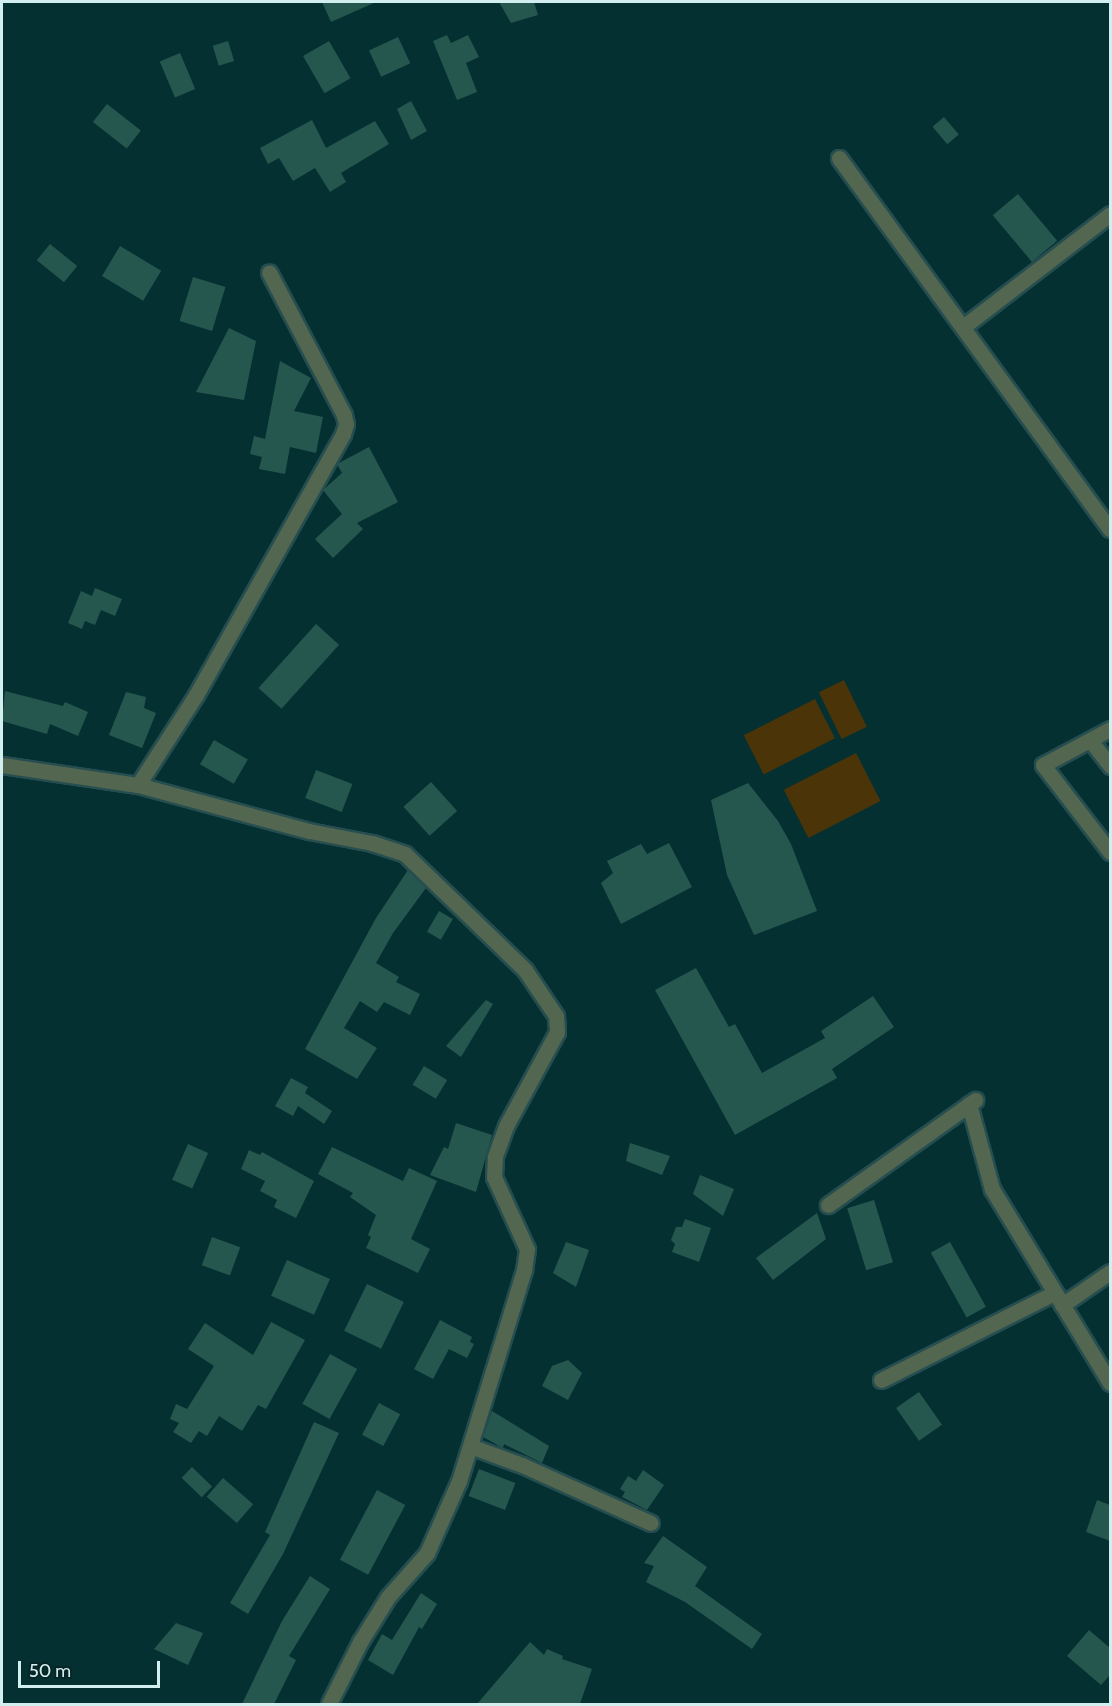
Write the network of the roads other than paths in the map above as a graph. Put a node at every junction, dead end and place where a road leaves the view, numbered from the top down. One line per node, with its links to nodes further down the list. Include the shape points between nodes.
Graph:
1 (839, 158): 4 (street)
2 (1110, 214): 4 (street)
3 (269, 272): 10 (street, via 346,424 196,695)
4 (963, 327): 5 (street)
5 (1110, 529)
6 (1110, 729): 7 (street)
7 (1090, 740): 9 (street); 11 (street, via 1043,765)
8 (2, 765): 10 (street)
9 (1110, 765)
10 (138, 785): 17 (street, via 405,854 525,970 556,1016 556,1032 506,1126 495,1156 494,1177 527,1250)
11 (1110, 852)
12 (828, 1205): 14 (street, via 973,1101 992,1189)
13 (1110, 1272): 14 (street)
14 (1058, 1299): 15 (street); 16 (street)
15 (881, 1380)
16 (1110, 1383)
17 (471, 1446): 18 (street); 19 (street, via 427,1553 388,1598 360,1642)
18 (651, 1522)
19 (329, 1704)

